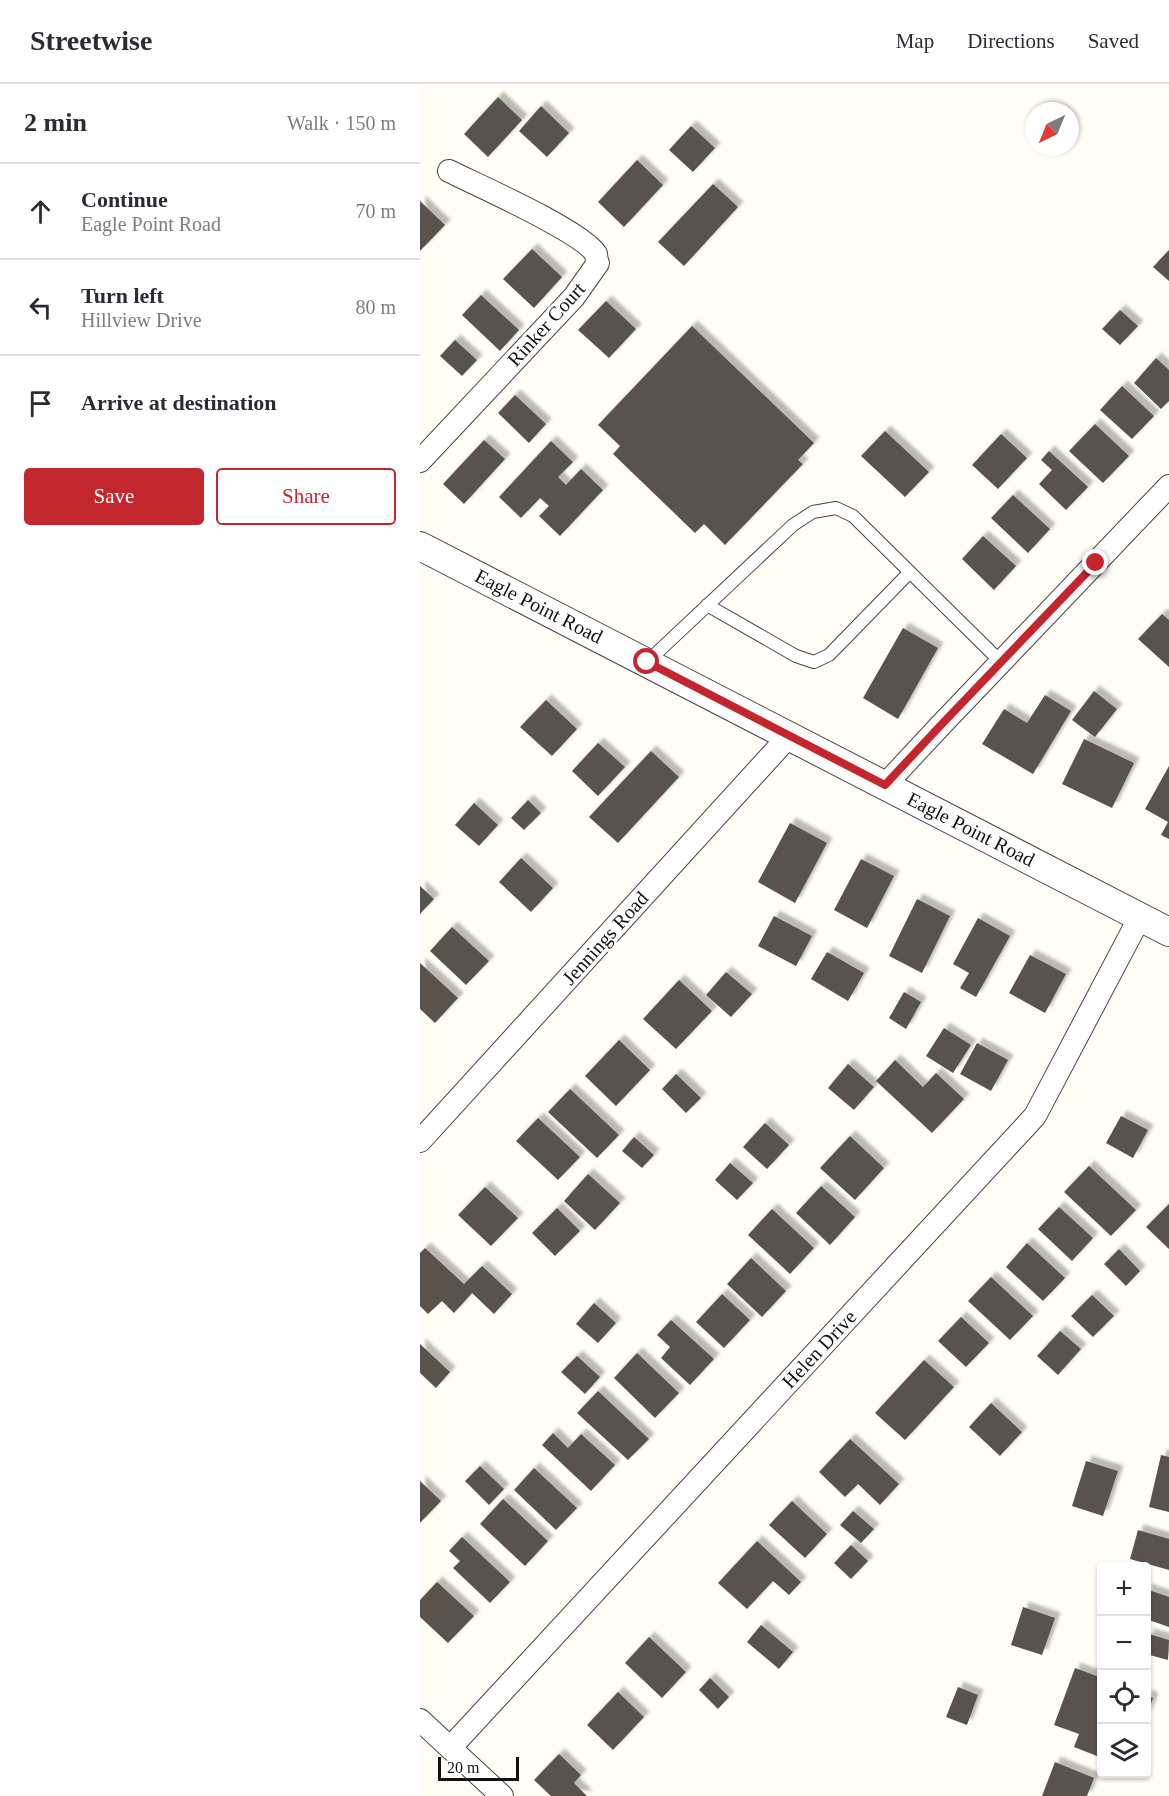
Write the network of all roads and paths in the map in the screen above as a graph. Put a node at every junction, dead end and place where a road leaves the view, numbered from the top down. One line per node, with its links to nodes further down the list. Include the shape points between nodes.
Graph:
1 (448, 171): 2 (street, Rinker Court, via 561,227 596,254 598,263 574,297)
2 (420, 461)
3 (1169, 486): 8 (street)
4 (420, 546): 7 (street, Eagle Point Road)
5 (910, 572): 6 (lane, via 829,655 814,662 796,656); 6 (lane, via 853,516 836,508 813,512 793,525); 8 (lane)
6 (707, 605): 7 (lane)
7 (647, 662): 9 (street, Eagle Point Road)
8 (1001, 662): 10 (street)
9 (790, 735): 10 (street, Eagle Point Road); 13 (street, Jennings Road)
10 (885, 785): 11 (street, Eagle Point Road)
11 (1140, 917): 12 (street, Eagle Point Road); 15 (street, Helen Drive, via 1035,1116)
12 (1169, 932)
13 (420, 1142)
14 (420, 1720): 15 (street)
15 (450, 1748): 16 (street)
16 (502, 1796)

